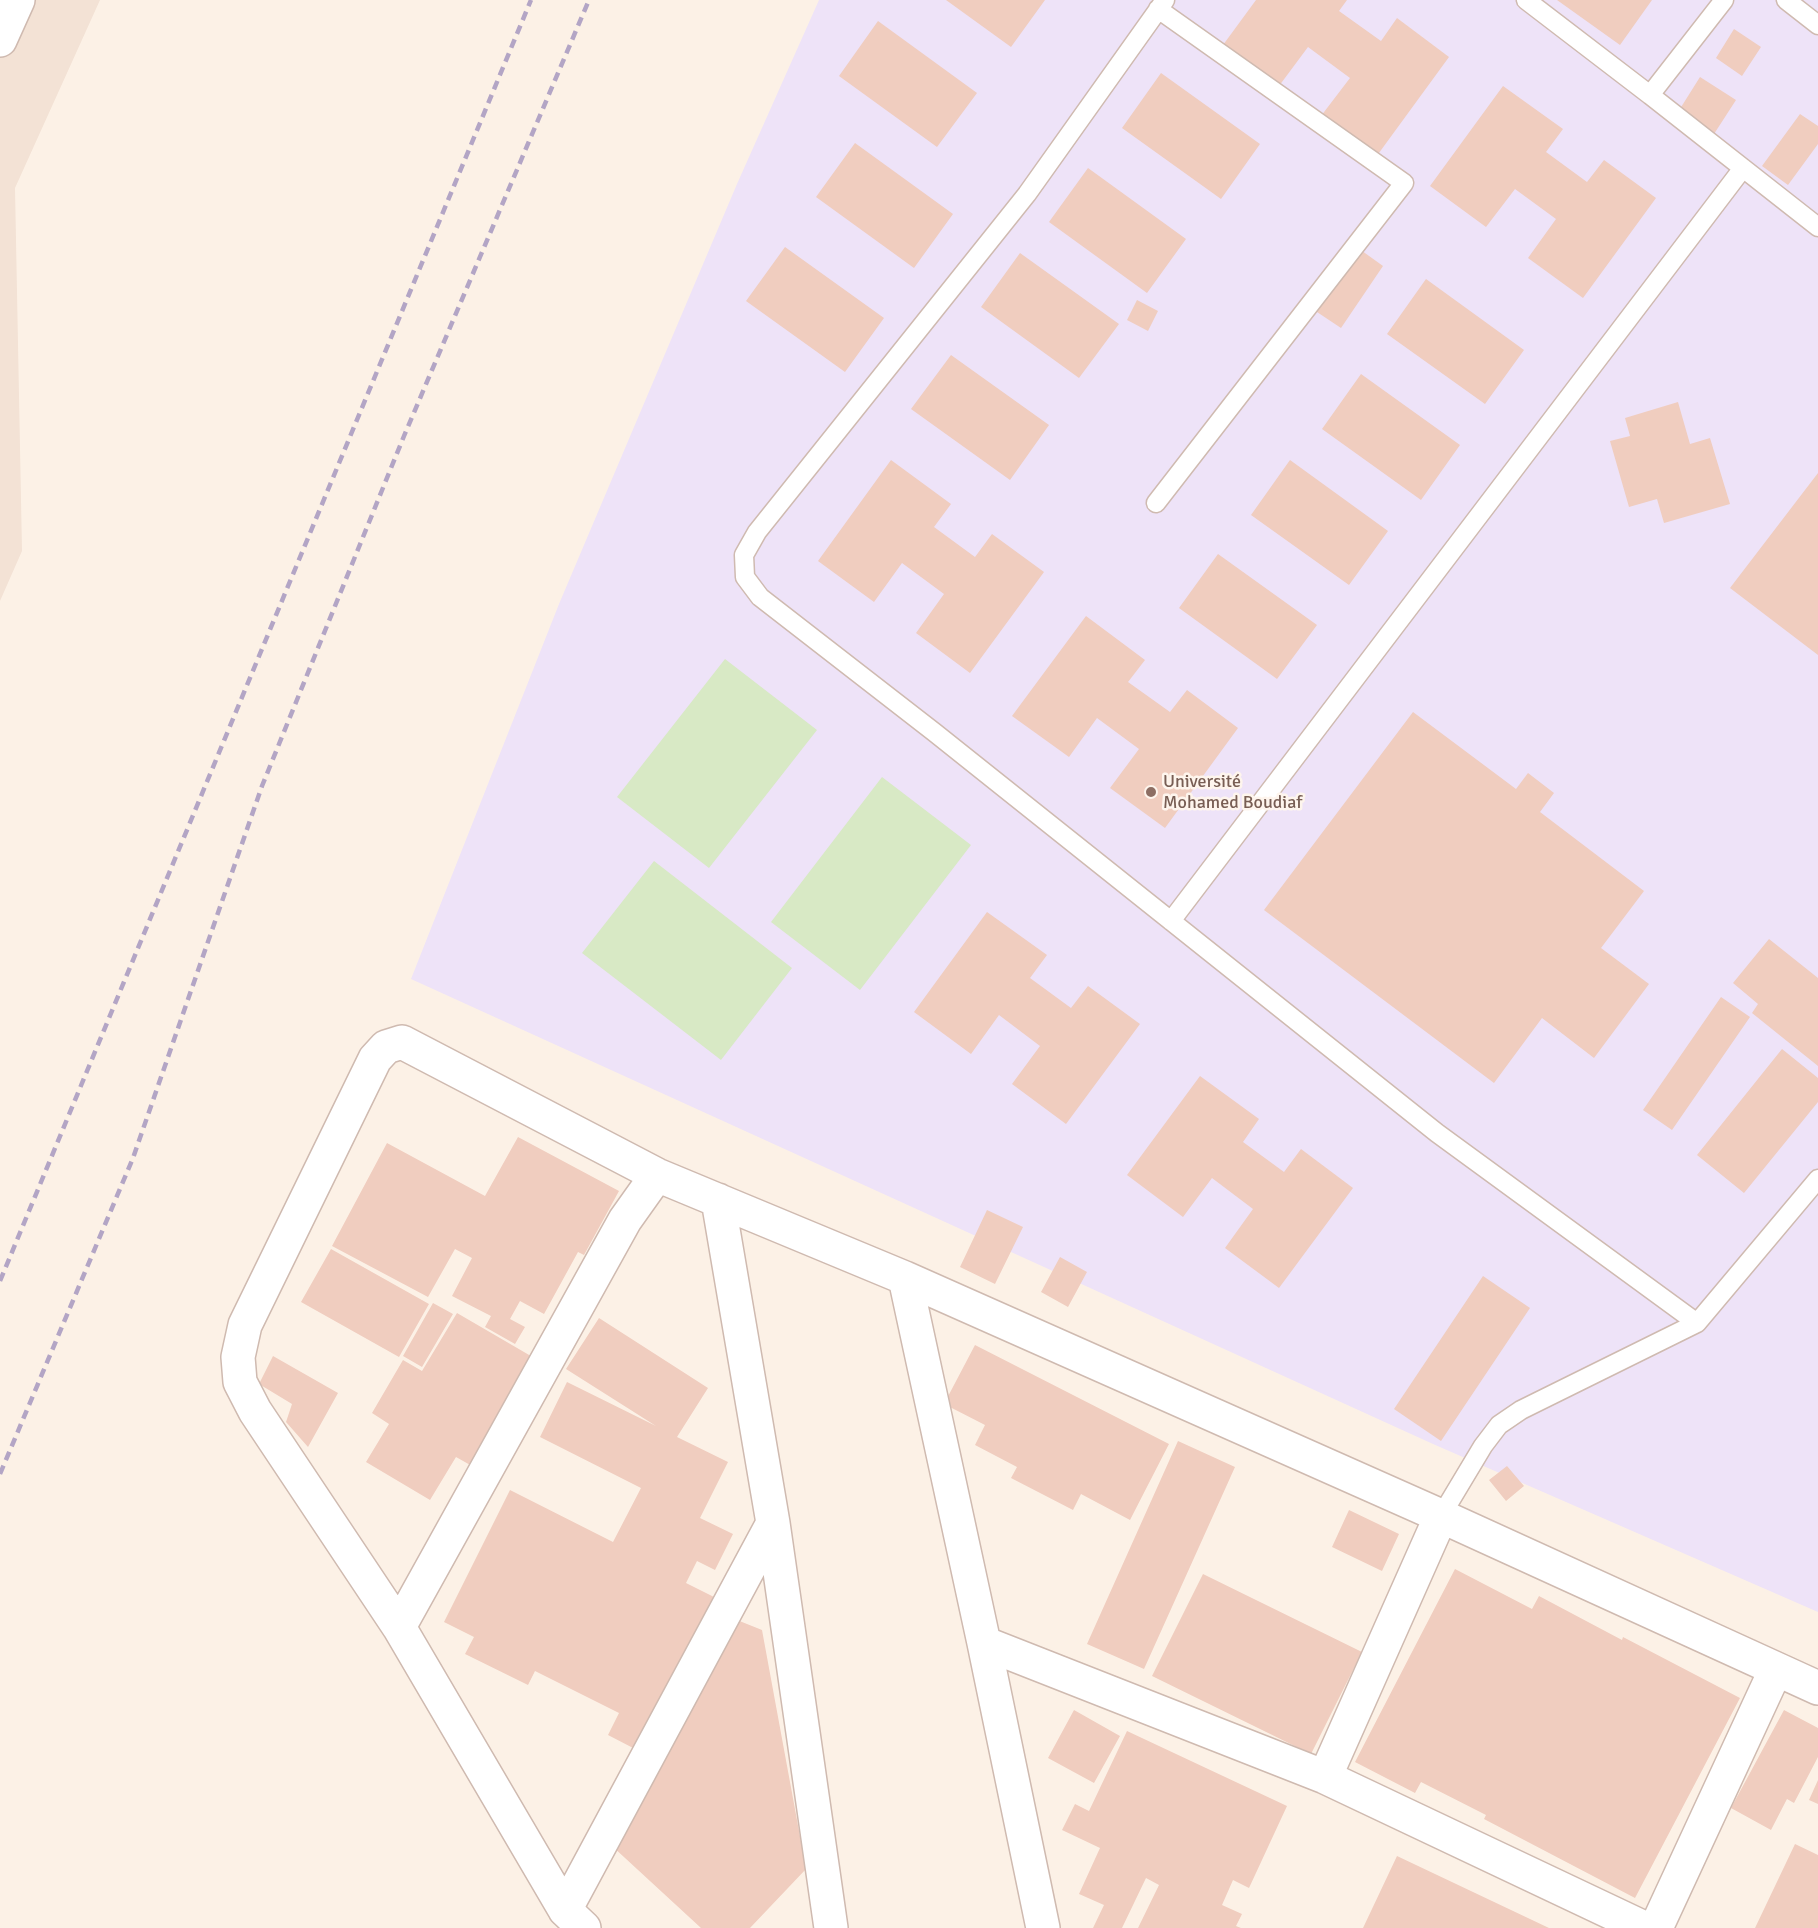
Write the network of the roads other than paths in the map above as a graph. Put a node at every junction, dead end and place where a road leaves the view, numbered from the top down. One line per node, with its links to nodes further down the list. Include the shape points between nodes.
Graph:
1 (18, 0): 7 (street)
2 (1526, 0): 8 (lane)
3 (1724, 0): 8 (lane)
4 (1786, 0): 6 (lane)
5 (1162, 5): 11 (lane, via 1404,183); 12 (lane, via 1027,194 757,532 744,555 745,577 760,597)
6 (1818, 25)
7 (0, 40)
8 (1650, 95): 9 (lane)
9 (1743, 168): 10 (lane); 12 (lane)
10 (1818, 227)
11 (1156, 503)
12 (1171, 921): 17 (lane, via 1437,1133)
13 (657, 1175): 15 (street); 20 (street, via 625,1220); 20 (street, via 402,1042 386,1047 375,1059 245,1325 238,1357 240,1382 255,1411)
14 (1818, 1179): 17 (lane)
15 (718, 1200): 16 (street); 19 (street)
16 (905, 1278): 18 (street); 21 (street)
17 (1697, 1323): 18 (lane, via 1521,1410 1499,1425)
18 (1441, 1516): 22 (street); 24 (street)
19 (773, 1523): 25 (street); 26 (street)
20 (399, 1627): 25 (street)
21 (984, 1643): 24 (street); 27 (street)
22 (1776, 1669): 23 (street); 29 (street)
23 (1818, 1688)
24 (1325, 1777): 28 (street)
25 (574, 1919)
26 (831, 1928)
27 (1043, 1928)
28 (1644, 1928)
29 (1656, 1928)

